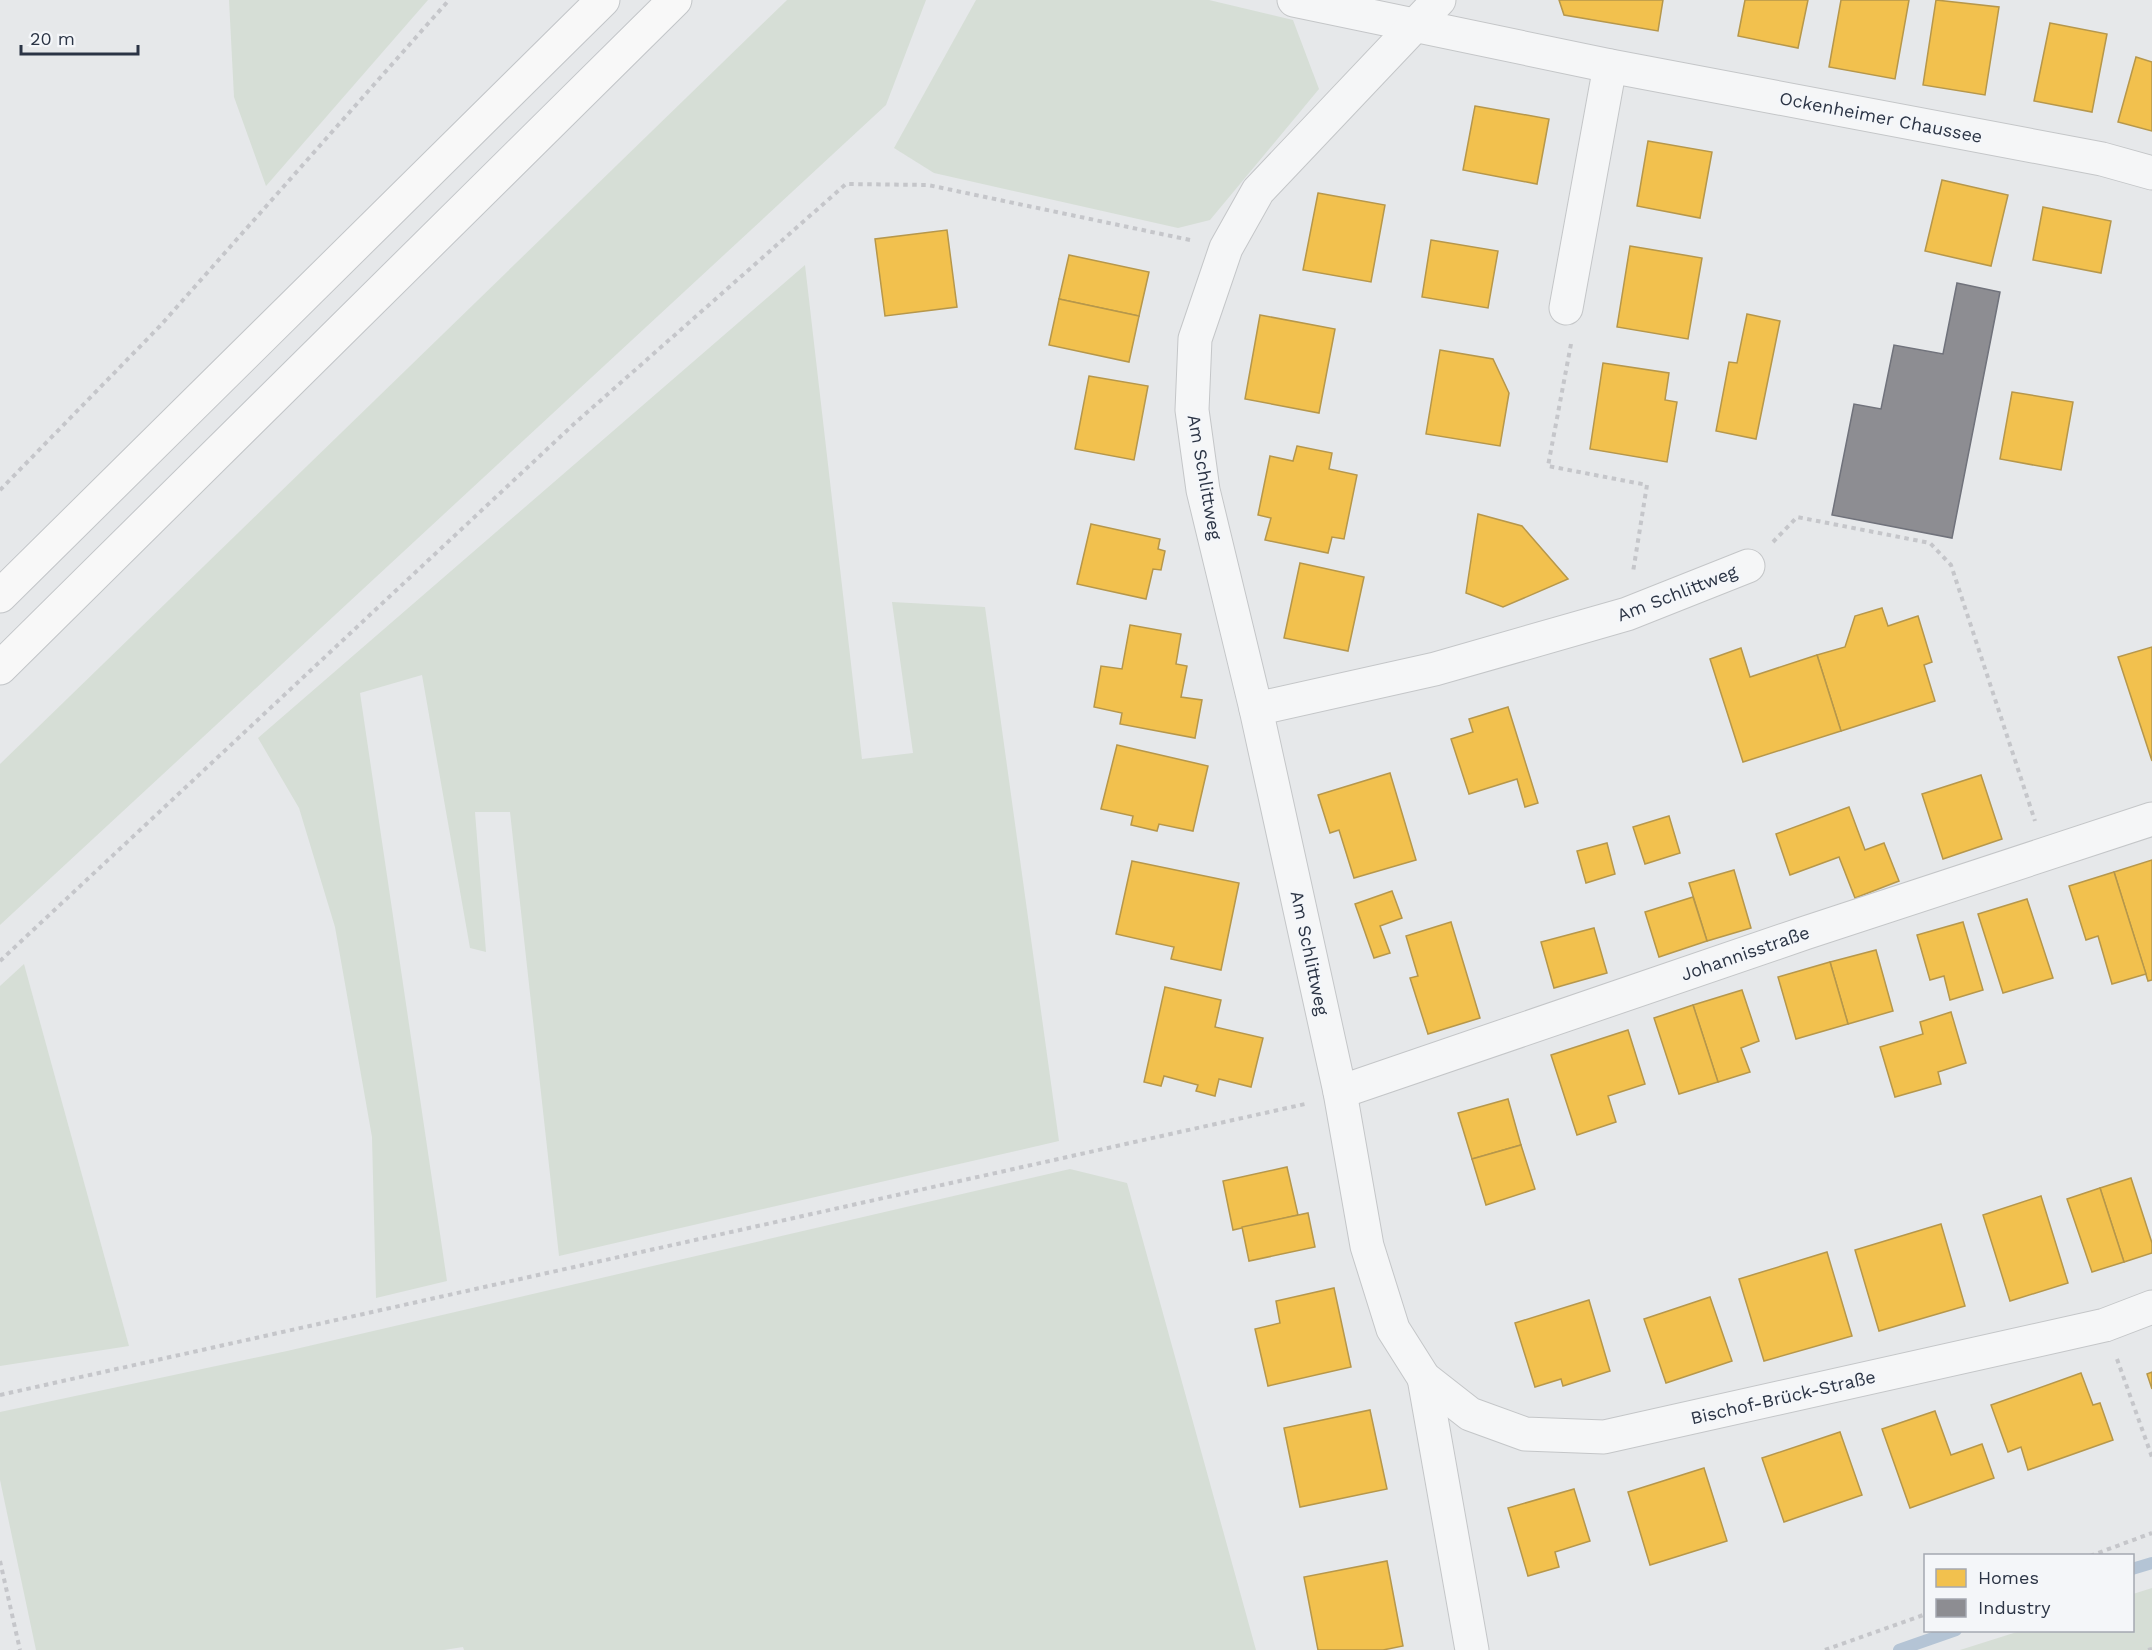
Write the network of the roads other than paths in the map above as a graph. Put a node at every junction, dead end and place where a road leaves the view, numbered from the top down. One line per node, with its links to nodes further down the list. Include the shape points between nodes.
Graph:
1 (603, 0): 10 (main road)
2 (675, 0): 11 (main road)
3 (1294, 0): 5 (street, Ockenheimer Chaussee)
4 (1439, 0): 5 (street, Am Schlittweg)
5 (1412, 26): 6 (street, Ockenheimer Chaussee); 12 (street, Am Schlittweg, via 1258,191 1226,248 1195,339 1192,410 1203,490)
6 (1610, 66): 7 (street, Ockenheimer Chaussee, via 2102,159); 8 (street)
7 (2152, 173)
8 (1566, 308)
9 (1748, 566): 12 (street, Am Schlittweg, via 1627,614 1435,669)
10 (0, 596)
11 (0, 668)
12 (1256, 709): 14 (street, Am Schlittweg)
13 (2152, 819): 14 (street, Johannisstraße)
14 (1340, 1092): 16 (street, Bischof-Brück-Straße, via 1367,1246 1393,1329)
15 (2152, 1307): 16 (street, Bischof-Brück-Straße, via 2105,1325 1604,1437 1525,1434 1470,1414)
16 (1424, 1378): 17 (street, Bischof-Brück-Straße)
17 (1472, 1650)

